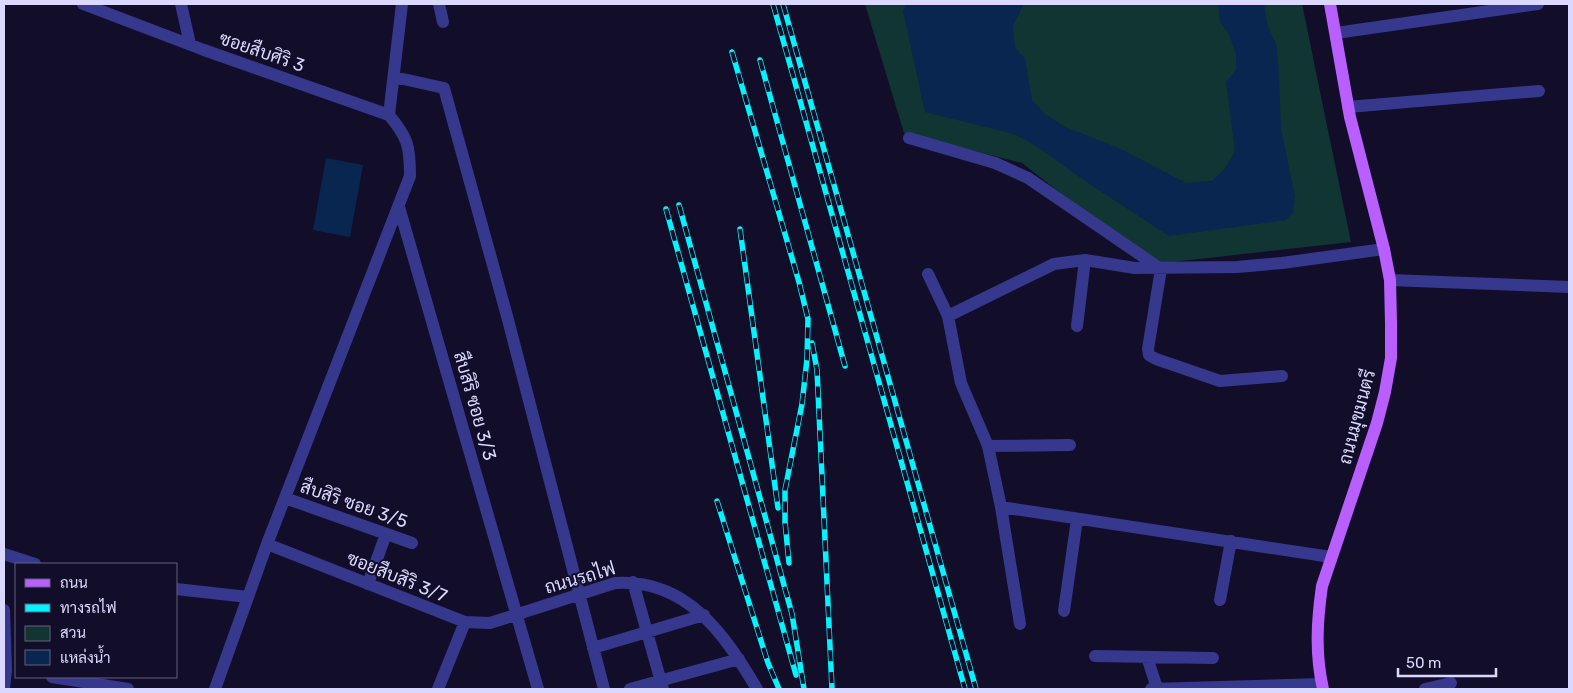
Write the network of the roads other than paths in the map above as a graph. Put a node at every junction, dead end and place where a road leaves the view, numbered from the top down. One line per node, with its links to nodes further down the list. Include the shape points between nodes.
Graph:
1 (83, 4): 9 (street, ซอยสืบศิริ 3)
2 (181, 4): 9 (street)
3 (402, 4): 10 (street)
4 (439, 4): 7 (street)
5 (1330, 4): 8 (main road, ถนนมุขมนตรี)
6 (1538, 4): 8 (street)
7 (443, 22)
8 (1336, 33): 12 (main road, ถนนมุขมนตรี)
9 (190, 44): 13 (street, ซอยสืบศิริ 3)
10 (394, 78): 13 (street); 40 (street, via 444,88)
11 (1539, 91): 12 (street)
12 (1348, 107): 16 (main road, ถนนมุขมนตรี)
13 (389, 115): 15 (street, via 403,132 410,153 410,176)
14 (909, 138): 18 (street, via 995,163 1028,178)
15 (399, 207): 27 (street); 45 (street, สืบสิริ ซอย 3/3)
16 (1384, 249): 18 (street, via 1282,263); 20 (main road, ถนนมุขมนตรี)
17 (1085, 260): 18 (street); 22 (street, via 1054,264); 23 (street)
18 (1161, 269): 24 (street, via 1148,349 1150,356 1220,380)
19 (928, 274): 22 (street)
20 (1390, 280): 21 (street); 35 (main road, ถนนมุขมนตรี, via 1391,358 1385,392)
21 (1569, 287)
22 (948, 316): 26 (street, via 961,383)
23 (1077, 326)
24 (1282, 376)
25 (1070, 444): 26 (street)
26 (988, 446): 28 (street)
27 (285, 498): 30 (street, สืบสิริ ซอย 3/5); 33 (street)
28 (1001, 507): 29 (street); 48 (street)
29 (1077, 519): 31 (street); 44 (street)
30 (386, 534): 32 (street, สืบสิริ ซอย 3/5); 38 (street)
31 (1231, 541): 35 (street); 42 (street)
32 (412, 543)
33 (267, 544): 38 (street, ซอยสืบสิริ 3/7); 41 (street)
34 (4, 554): 36 (street)
35 (1331, 557): 59 (main road, ถนนมุขมนตรี, via 1318,612 1317,648)
36 (32, 563)
37 (633, 582): 40 (street, ถนนรถไฟ, via 615,583); 46 (street, ถนนรถไฟ, via 660,589); 49 (street)
38 (368, 584): 47 (street, ซอยสืบสิริ 3/7)
39 (178, 590): 41 (street)
40 (579, 594): 45 (street, ถนนรถไฟ); 50 (street)
41 (248, 597): 62 (street)
42 (1220, 600)
43 (4, 610): 55 (street)
44 (1064, 611)
45 (517, 615): 47 (street, ซอยสืบสิริ 3/7, via 490,623); 64 (street, สืบสิริ ซอย 3/3)
46 (704, 615): 49 (street); 53 (street, ถนนรถไฟ)
47 (465, 622): 63 (street)
48 (1020, 624)
49 (647, 632): 50 (street); 58 (street)
50 (593, 648): 65 (street)
51 (1095, 656): 52 (street)
52 (1147, 657): 54 (street); 68 (street)
53 (739, 658): 58 (street); 67 (street, ถนนรถไฟ)
54 (1213, 658)
55 (11, 671): 60 (street)
56 (58, 678): 61 (street)
57 (1451, 683): 69 (street)
58 (662, 685): 66 (street)
59 (1323, 687): 68 (street)
60 (4, 689)
61 (128, 689)
62 (215, 689)
63 (438, 689)
64 (538, 689)
65 (604, 689)
66 (630, 689)
67 (757, 689)
68 (1154, 689)
69 (1425, 689)

